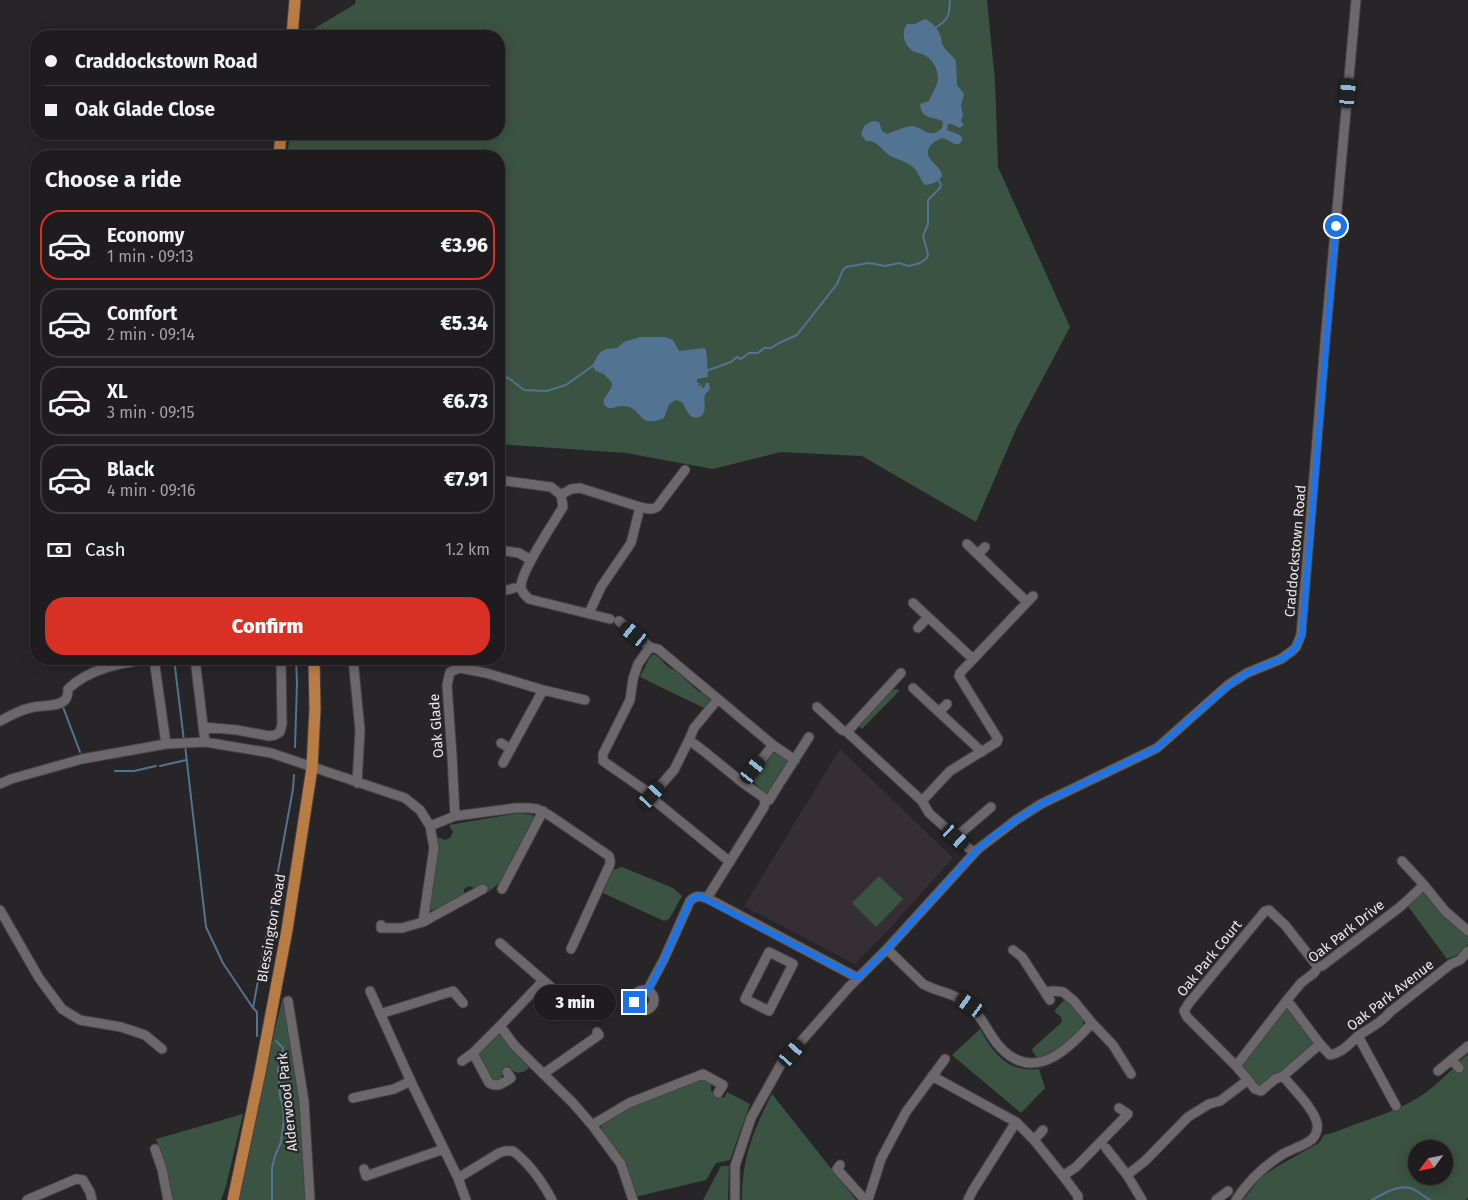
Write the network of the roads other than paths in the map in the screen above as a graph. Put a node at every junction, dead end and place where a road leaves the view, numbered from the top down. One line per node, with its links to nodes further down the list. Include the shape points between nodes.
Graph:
1 (295, 0): 3 (main road)
2 (1356, 0): 60 (street, Craddockstown Road, via 1302,635 1292,652 1247,673 1228,686 1157,748 1041,804 992,837)
3 (292, 30)
4 (685, 470): 7 (street, via 657,507 650,510)
5 (505, 481): 6 (street, via 550,487)
6 (560, 495): 7 (street, via 580,488); 12 (street, via 563,507)
7 (640, 506): 16 (street, via 631,543 600,587)
8 (967, 544): 11 (street)
9 (985, 547): 11 (street)
10 (505, 551): 12 (street, via 519,553)
11 (978, 554): 20 (street, via 1030,599)
12 (531, 560): 16 (street, via 521,586 528,599)
13 (514, 588): 14 (street)
14 (505, 590)
15 (914, 603): 17 (street)
16 (589, 614): 19 (street, via 614,620)
17 (928, 617): 18 (street); 20 (street)
18 (918, 628)
19 (650, 647): 30 (street, via 658,649); 52 (street, via 638,664 630,700 603,754 603,761)
20 (973, 659): 45 (street, via 959,676 998,739)
21 (113, 665): 35 (street, via 68,689 68,696 59,704 21,710)
22 (155, 665): 42 (street)
23 (196, 665): 36 (street)
24 (281, 665): 36 (street, via 280,732 269,736)
25 (314, 665): 48 (main road, Blessington Road)
26 (354, 665): 49 (street, via 360,730)
27 (901, 673): 37 (street)
28 (913, 688): 34 (street)
29 (543, 690): 31 (street, Oak Glade); 44 (street); 57 (street, Oak Glade, via 486,673 460,668 450,672 447,685)
30 (718, 699): 39 (street, via 694,728); 43 (street)
31 (584, 700)
32 (947, 704): 34 (street)
33 (817, 707): 37 (street)
34 (939, 712): 45 (street)
35 (0, 720)
36 (204, 727): 40 (street)
37 (847, 732): 54 (street)
38 (809, 737): 46 (street)
39 (689, 740): 50 (street); 52 (street, via 674,770)
40 (205, 742): 42 (street); 48 (street, via 271,753)
41 (501, 743): 44 (street)
42 (166, 744): 51 (street, via 82,759)
43 (773, 745): 46 (street); 50 (street)
44 (511, 749): 47 (street)
45 (982, 752): 54 (street, via 950,771)
46 (795, 760): 53 (street)
47 (503, 763)
48 (312, 768): 49 (street); 129 (main road, Blessington Road, via 287,930)
49 (357, 783): 58 (street, via 405,798 420,810)
50 (743, 783): 53 (street)
51 (0, 784)
52 (652, 795): 62 (street)
53 (765, 802): 62 (street)
54 (922, 802): 59 (street, via 929,813)
55 (991, 807): 59 (street)
56 (543, 811): 57 (street, via 516,808); 65 (street); 73 (street, via 605,853 610,860)
57 (455, 816): 58 (street)
58 (430, 826): 68 (street, via 434,848)
59 (956, 837): 60 (street)
60 (974, 854): 74 (street, Craddockstown Road)
61 (1402, 861): 63 (street)
62 (730, 862): 66 (street)
63 (1424, 885): 70 (street); 78 (street, Oak Park Drive, via 1400,907)
64 (484, 888): 68 (street)
65 (502, 889)
66 (707, 898): 71 (street); 82 (street, via 699,896 690,901)
67 (0, 910): 94 (street, via 39,978 62,1009 80,1020 145,1035)
68 (423, 922): 69 (street, via 402,928 381,928)
69 (381, 925)
70 (1468, 931)
71 (789, 942): 77 (street); 79 (street)
72 (500, 943): 80 (street)
73 (572, 949)
74 (887, 949): 79 (street, Craddockstown Road); 88 (street, via 923,984 970,1005 1000,1046 1021,1062 1032,1064 1053,1058)
75 (1013, 950): 88 (street, via 1022,957 1048,996 1053,991 1062,992 1074,1000)
76 (1468, 952): 91 (street, Oak Park Avenue)
77 (781, 958): 77 (street, via 793,964 769,1011 744,999 769,952)
78 (1318, 967): 84 (street, Oak Park Drive); 99 (street, Oak Park Court, via 1284,925 1269,910 1265,911 1184,1011)
79 (858, 978): 134 (street, Craddockstown Road, via 781,1064 751,1118 735,1166)
80 (543, 981): 86 (street, via 566,1000); 89 (street)
81 (370, 991): 87 (street)
82 (648, 991)
83 (288, 1000): 130 (street, Alderwood Park, via 304,1101)
84 (1287, 1000): 92 (street); 99 (street, Oak Park Drive)
85 (463, 1003): 87 (street, via 453,992)
86 (561, 1005)
87 (380, 1014): 108 (street)
88 (1092, 1023): 104 (street, via 1113,1045)
89 (500, 1026): 95 (street); 103 (street)
90 (597, 1032): 103 (street, via 599,1036)
91 (1358, 1036): 92 (street, Oak Park Avenue, via 1336,1054 1330,1054); 111 (street)
92 (1320, 1044): 106 (street)
93 (1468, 1046): 98 (street)
94 (162, 1049)
95 (472, 1053): 97 (street); 102 (street, via 494,1086 511,1078)
96 (945, 1059): 105 (street)
97 (462, 1060)
98 (1452, 1060): 100 (street); 101 (street)
99 (1236, 1066): 107 (street, Oak Park Court)
100 (1459, 1068)
101 (1438, 1071)
102 (507, 1072)
103 (543, 1074): 114 (street)
104 (1131, 1074)
105 (932, 1076): 113 (street); 135 (street, via 906,1112 881,1159)
106 (1282, 1076): 107 (street, Oak Park Court, via 1261,1091); 140 (street, via 1311,1110 1318,1129 1311,1140 1283,1154 1253,1177)
107 (1248, 1080): 122 (street, via 1220,1101 1188,1117)
108 (411, 1081): 110 (street, via 394,1089); 119 (street)
109 (718, 1093): 114 (street, via 723,1085 703,1074 629,1103)
110 (353, 1098)
111 (1396, 1106)
112 (1120, 1108): 123 (street, via 1128,1114)
113 (1016, 1122): 116 (street); 136 (street)
114 (592, 1125): 133 (street, via 621,1164)
115 (1043, 1130): 116 (street)
116 (1034, 1140): 123 (street)
117 (155, 1148): 128 (street)
118 (1106, 1148): 122 (street)
119 (444, 1149): 121 (street, via 366,1176); 124 (street)
120 (839, 1167): 135 (street)
121 (364, 1169)
122 (1127, 1175): 138 (street)
123 (1063, 1176): 137 (street)
124 (458, 1178): 131 (street); 132 (street, via 499,1153 513,1151 538,1176)
125 (1228, 1191): 139 (street)
126 (27, 1200): 127 (street, via 76,1179 83,1180)
127 (92, 1200)
128 (168, 1200)
129 (233, 1200)
130 (310, 1200)
131 (466, 1200)
132 (552, 1200)
133 (633, 1200)
134 (735, 1200)
135 (866, 1200)
136 (968, 1200)
137 (1078, 1200)
138 (1142, 1200)
139 (1216, 1200)
140 (1236, 1200)

